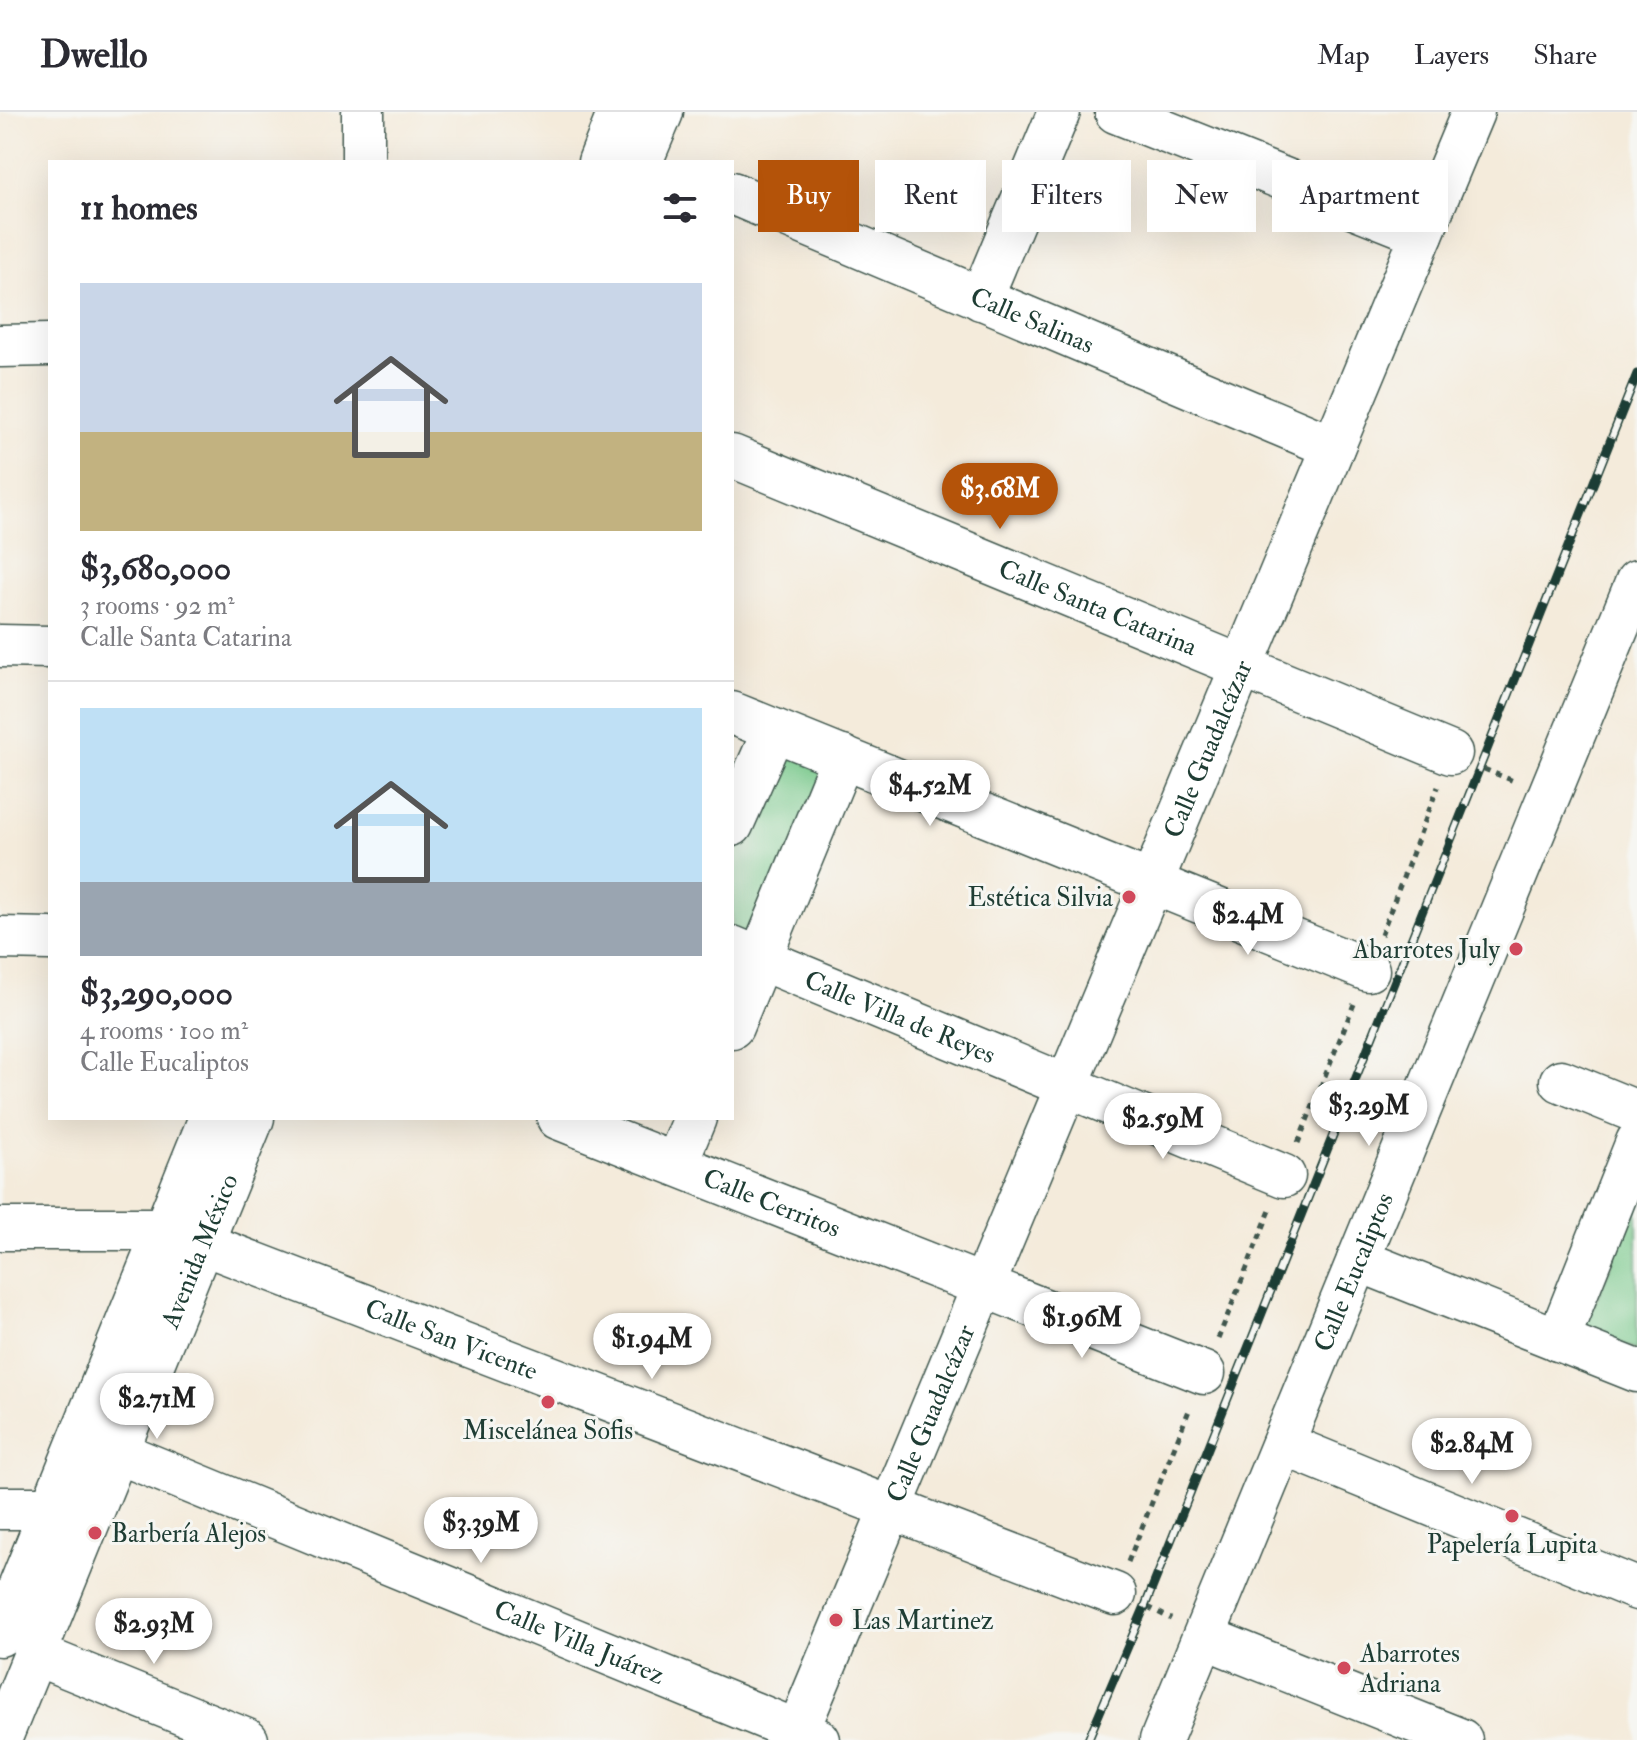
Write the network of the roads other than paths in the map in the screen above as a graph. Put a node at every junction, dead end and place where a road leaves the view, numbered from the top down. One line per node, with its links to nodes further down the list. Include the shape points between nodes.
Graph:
1 (363, 112): 7 (street)
2 (619, 112): 8 (street)
3 (662, 112): 9 (street)
4 (1059, 112): 12 (street)
5 (1116, 112): 11 (street)
6 (1473, 112): 11 (street, Calle Guadalcázar)
7 (363, 160)
8 (600, 160)
9 (648, 160)
10 (734, 194): 12 (street, Calle Salinas)
11 (1422, 234): 15 (street, Calle Guadalcázar)
12 (981, 299): 15 (street, Calle Salinas)
13 (48, 345): 14 (street)
14 (0, 346)
15 (1333, 447): 20 (street, Calle Guadalcázar)
16 (734, 457): 20 (street, Calle Santa Catarina)
17 (1637, 581): 45 (street, Calle Eucaliptos)
18 (0, 646): 19 (street)
19 (48, 647)
20 (1242, 667): 23 (street, Calle Santa Catarina); 26 (street, Calle Guadalcázar)
21 (734, 714): 22 (street)
22 (774, 730): 24 (street); 25 (street)
23 (1451, 753)
24 (843, 757): 26 (street); 29 (street)
25 (734, 820)
26 (1152, 883): 30 (street); 33 (street, Calle Guadalcázar)
27 (0, 938): 28 (street)
28 (48, 939)
29 (746, 953): 31 (street); 33 (street, Calle Villa de Reyes)
30 (1368, 970)
31 (734, 1016)
32 (1561, 1081): 34 (street)
33 (1068, 1086): 42 (street, Calle Villa de Reyes); 46 (street, Calle Guadalcázar)
34 (1637, 1112)
35 (210, 1120): 44 (street, Avenida México)
36 (252, 1120): 44 (street, Avenida México)
37 (568, 1120): 39 (street, Calle Cerritos)
38 (694, 1120): 41 (street)
39 (600, 1126): 41 (street, Calle Cerritos)
40 (1637, 1142): 47 (street)
41 (676, 1164): 46 (street, Calle Cerritos)
42 (1284, 1176)
43 (0, 1229): 44 (street, Calle San Vicente)
44 (184, 1236): 51 (street, Avenida México); 53 (street, Avenida México); 54 (street, Calle San Vicente)
45 (1358, 1260): 47 (street); 50 (street, Calle Eucaliptos)
46 (984, 1286): 49 (street, Calle Cerritos); 54 (street, Calle Guadalcázar)
47 (1558, 1340): 48 (street)
48 (1637, 1371)
49 (1204, 1373)
50 (1283, 1444): 55 (street); 57 (street, Calle Eucaliptos)
51 (117, 1452): 58 (street, Avenida México); 60 (street, Calle Villa Juárez)
52 (0, 1508): 53 (street)
53 (52, 1508): 58 (street, Avenida México)
54 (892, 1508): 56 (street, Calle San Vicente); 60 (street, Calle Guadalcázar)
55 (1637, 1589)
56 (1115, 1594)
57 (1204, 1637): 59 (street); 63 (street, Calle Eucaliptos)
58 (18, 1644): 61 (street, Avenida México); 62 (street)
59 (1405, 1730): 64 (street)
60 (804, 1737)
61 (0, 1740)
62 (247, 1740)
63 (1161, 1740)
64 (1461, 1740)

